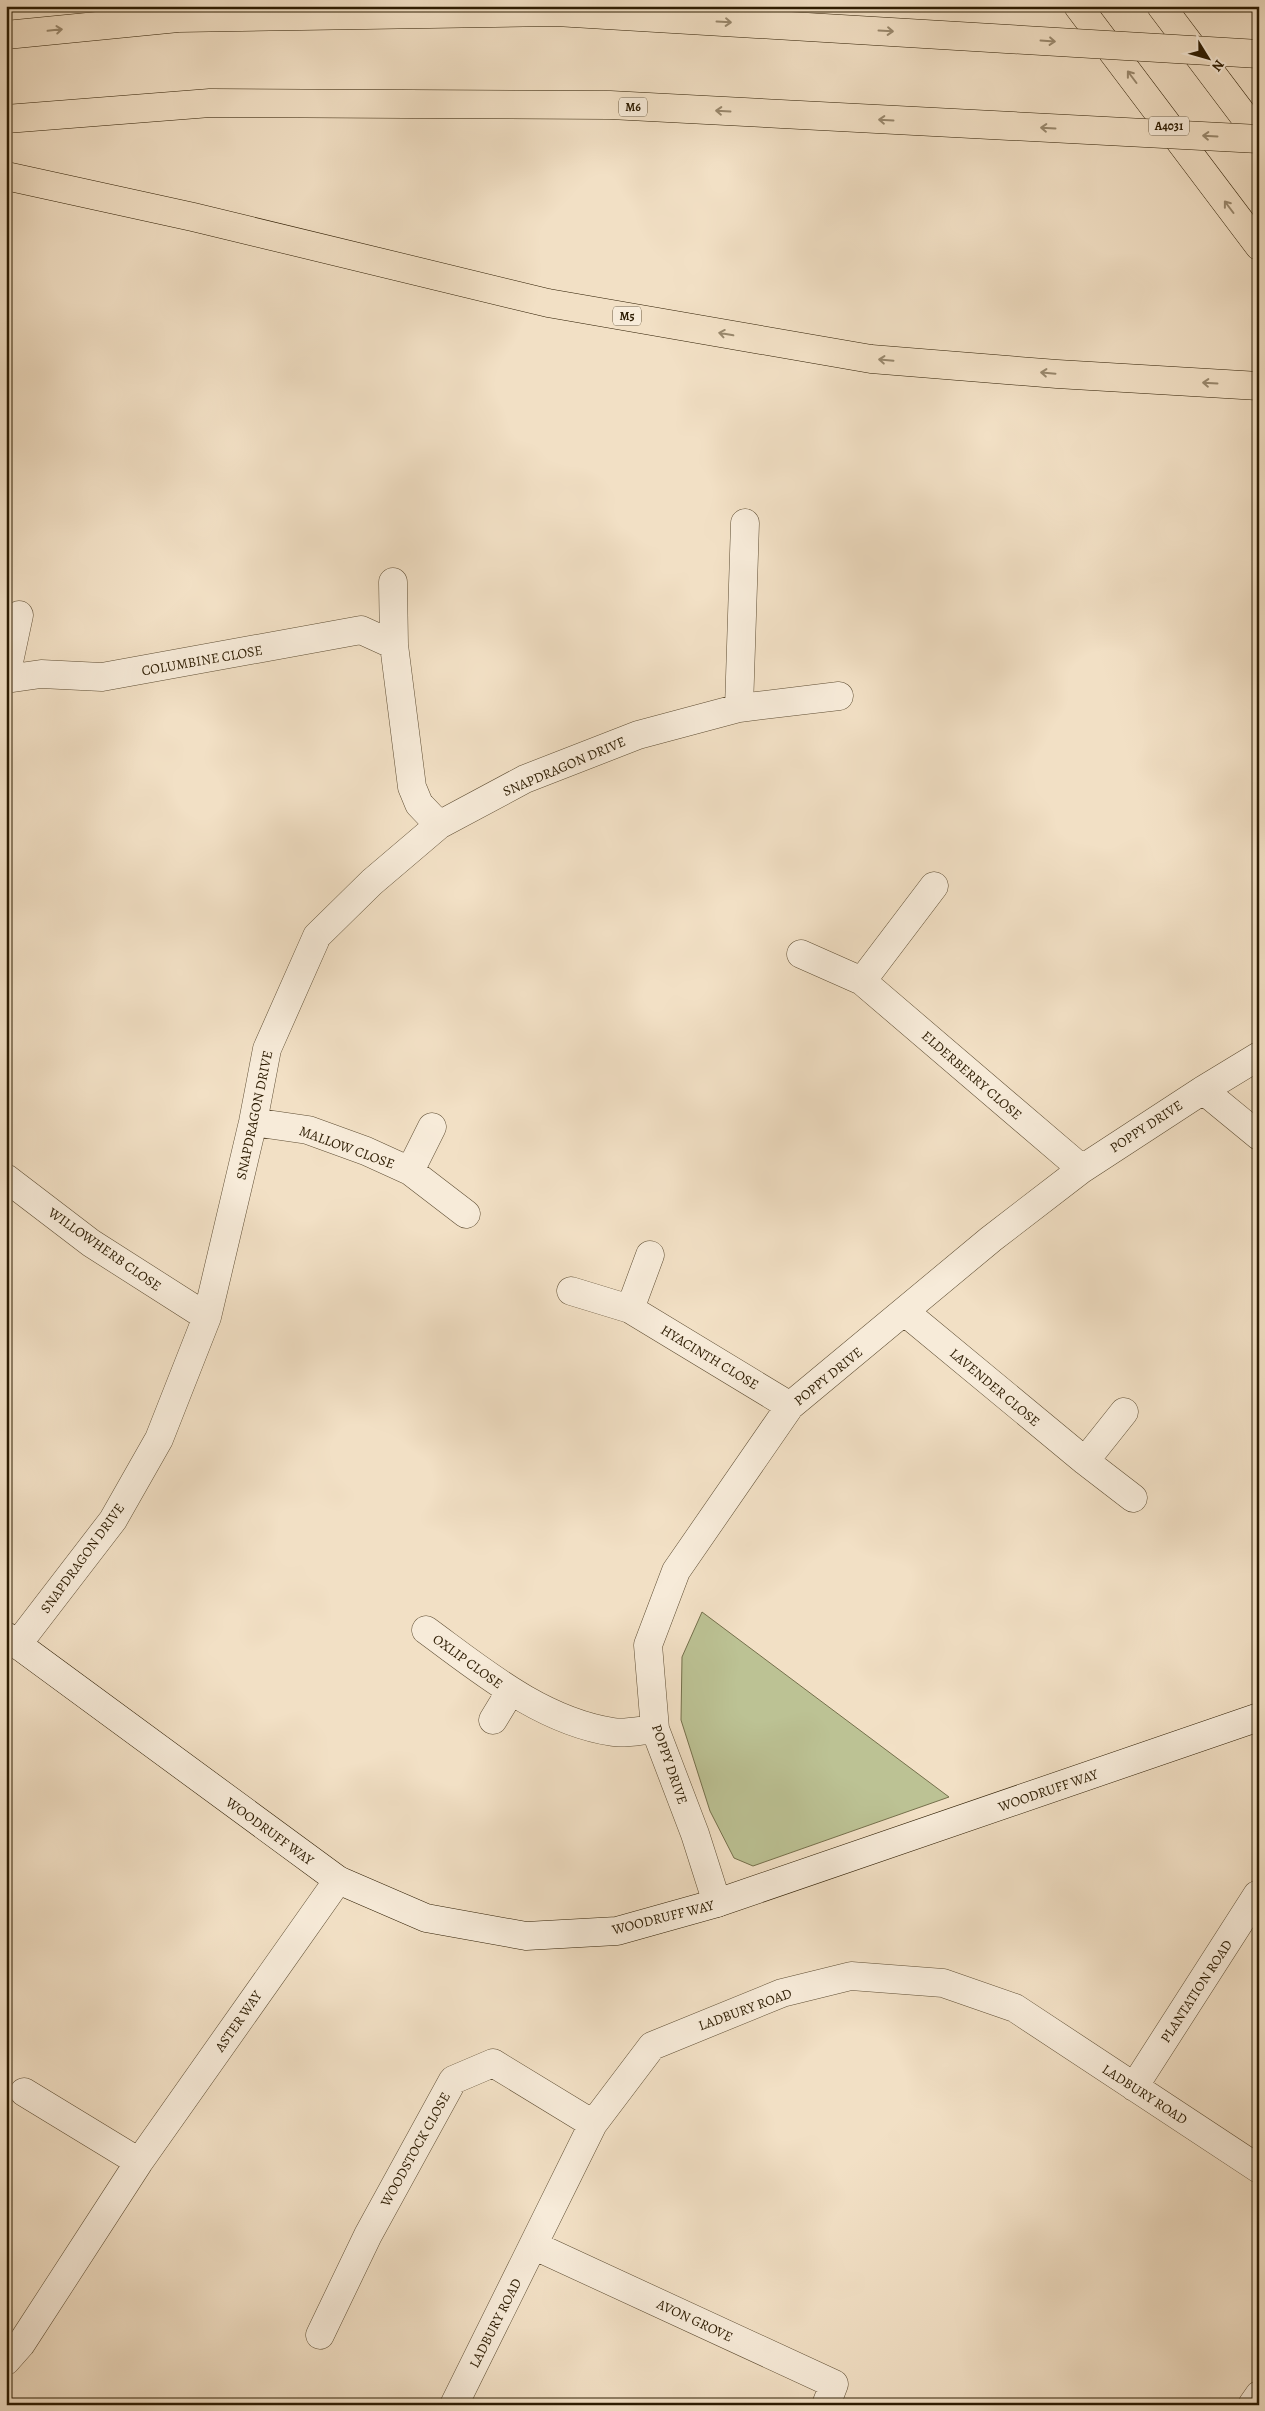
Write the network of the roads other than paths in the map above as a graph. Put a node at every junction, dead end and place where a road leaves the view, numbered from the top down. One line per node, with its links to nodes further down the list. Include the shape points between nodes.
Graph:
1 (1078, 6): 8 (main road, A4031, one-way to 1)
2 (1161, 6): 6 (main road)
3 (6, 35): 4 (main road, one-way to 4, bridge, via 178,18 556,12)
4 (1259, 54)
5 (6, 119): 6 (main road, M6, one-way to 5, bridge, via 610,106 210,103)
6 (1259, 138)
7 (6, 176): 9 (main road, M5, one-way to 7, via 871,359 548,303)
8 (1259, 246)
9 (1259, 386)
10 (745, 522): 16 (street)
11 (394, 582): 13 (street)
12 (19, 615): 14 (street, COLUMBINE CLOSE)
13 (394, 644): 14 (street, COLUMBINE CLOSE, via 360,630 102,677 41,674); 17 (street, via 412,787 419,804)
14 (6, 677)
15 (839, 696): 16 (street, SNAPDRAGON DRIVE)
16 (739, 708): 17 (street, SNAPDRAGON DRIVE, via 638,735 524,779)
17 (439, 825): 23 (street, SNAPDRAGON DRIVE, via 372,882 317,936 267,1049)
18 (934, 886): 20 (street)
19 (801, 954): 20 (street, ELDERBERRY CLOSE)
20 (862, 980): 26 (street, ELDERBERRY CLOSE)
21 (1259, 1056): 22 (street, POPPY DRIVE)
22 (1203, 1090): 25 (street); 26 (street, POPPY DRIVE)
23 (253, 1122): 27 (street, MALLOW CLOSE, via 308,1130); 34 (street, SNAPDRAGON DRIVE)
24 (432, 1127): 27 (street, MALLOW CLOSE)
25 (1259, 1136)
26 (1082, 1169): 33 (street, POPPY DRIVE, via 991,1239)
27 (410, 1171): 29 (street, MALLOW CLOSE)
28 (6, 1178): 34 (street, WILLOWHERB CLOSE, via 91,1243)
29 (466, 1214)
30 (650, 1255): 32 (street)
31 (571, 1291): 32 (street, HYACINTH CLOSE)
32 (630, 1309): 35 (street, HYACINTH CLOSE)
33 (905, 1312): 35 (street, POPPY DRIVE); 37 (street, LAVENDER CLOSE)
34 (206, 1317): 40 (street, SNAPDRAGON DRIVE, via 159,1440 113,1520)
35 (790, 1406): 44 (street, POPPY DRIVE, via 676,1572 648,1645)
36 (1124, 1412): 37 (street)
37 (1085, 1461): 38 (street, LAVENDER CLOSE)
38 (1134, 1498)
39 (426, 1630): 41 (street, OXLIP CLOSE)
40 (12, 1641): 45 (street, WOODRUFF WAY)
41 (510, 1692): 43 (street, OXLIP CLOSE); 44 (street, OXLIP CLOSE, via 571,1721 614,1733)
42 (1259, 1717): 47 (street, WOODRUFF WAY)
43 (492, 1720)
44 (655, 1729): 47 (street, POPPY DRIVE)
45 (338, 1880): 47 (street, WOODRUFF WAY, via 426,1918 526,1936 617,1931); 51 (street, ASTER WAY)
46 (1257, 1895): 48 (street, PLANTATION ROAD)
47 (717, 1903)
48 (1134, 2087): 50 (street, LADBURY ROAD, via 1015,2008 943,1983 851,1976 782,1993 652,2046); 52 (street, LADBURY ROAD)
49 (24, 2092): 51 (street)
50 (593, 2124): 53 (street, LADBURY ROAD); 54 (street, WOODSTOCK CLOSE, via 493,2063 453,2080 368,2235)
51 (139, 2162): 55 (street, ASTER WAY, via 21,2344)
52 (1259, 2169)
53 (535, 2246): 57 (street, LADBURY ROAD); 58 (street, AVON GROVE, via 834,2384)
54 (320, 2335)
55 (6, 2361)
56 (1259, 2395): 59 (street)
57 (454, 2405)
58 (826, 2405)
59 (1252, 2405)

